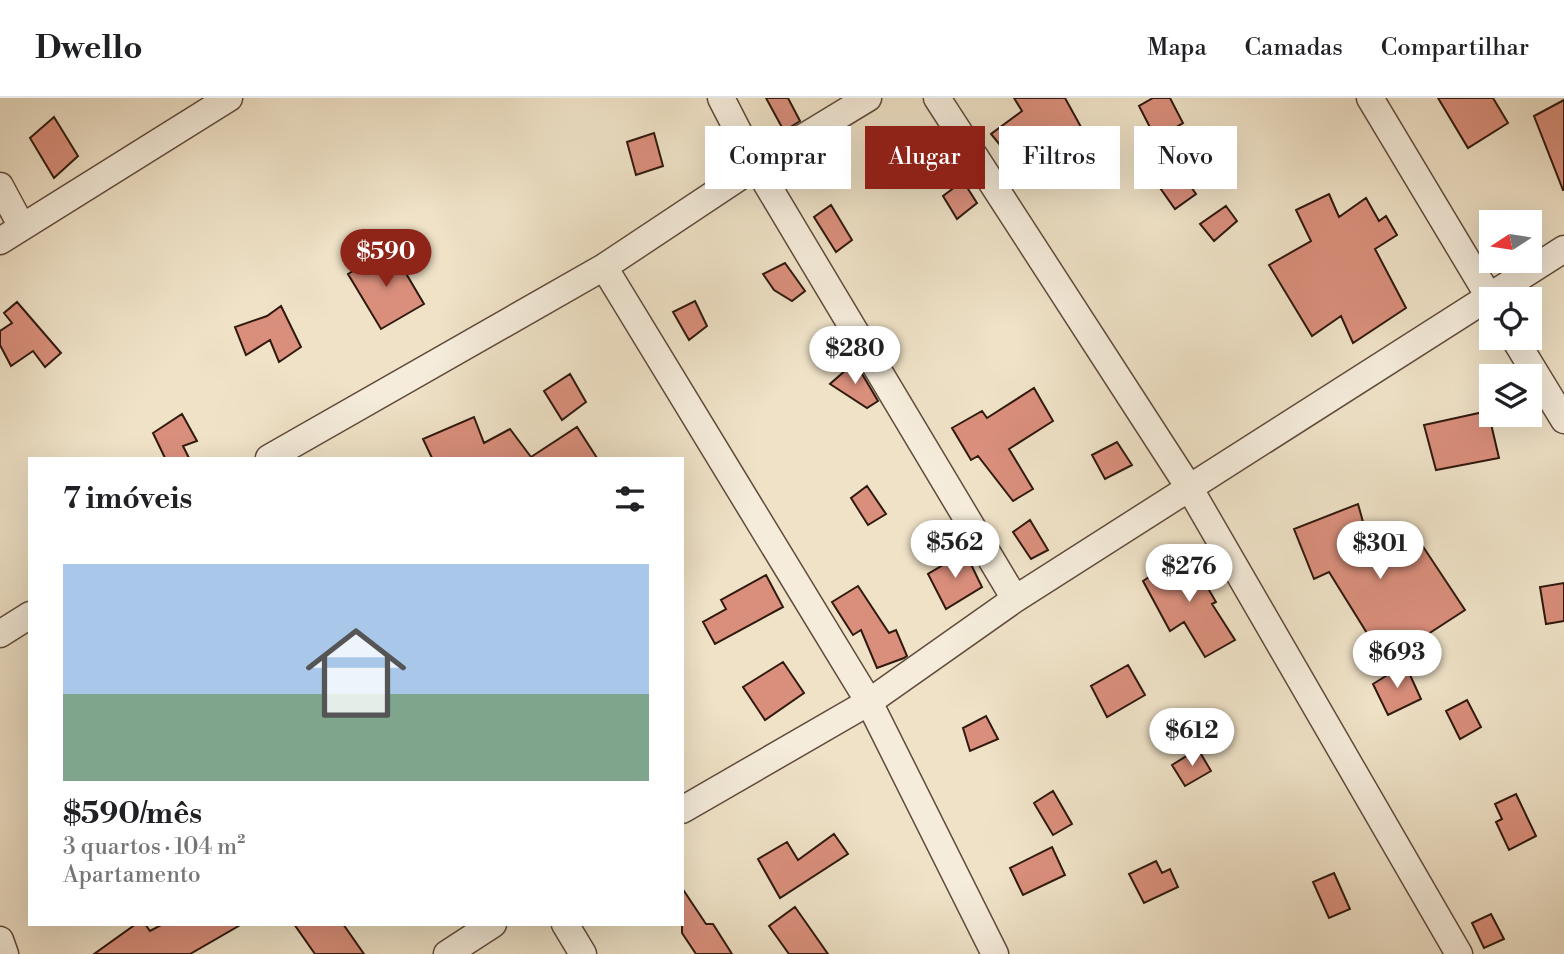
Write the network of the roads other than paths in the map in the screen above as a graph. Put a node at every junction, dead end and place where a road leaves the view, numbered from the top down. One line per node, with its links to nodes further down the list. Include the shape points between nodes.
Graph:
1 (229, 98): 11 (street)
2 (720, 98): 6 (street)
3 (867, 98): 7 (street)
4 (937, 98): 22 (street)
5 (1370, 98): 15 (street)
6 (735, 126)
7 (821, 126)
8 (0, 187): 11 (street)
9 (721, 189): 14 (street)
10 (770, 189): 23 (street)
11 (22, 227): 12 (street)
12 (0, 242)
13 (1564, 249): 16 (street)
14 (604, 267): 20 (street); 26 (street)
15 (1482, 287)
16 (1506, 287)
17 (1479, 304): 22 (street)
18 (1521, 350): 19 (street)
19 (1564, 420)
20 (303, 449): 21 (street)
21 (273, 457)
22 (1190, 489): 23 (street); 33 (street)
23 (1015, 599): 26 (street)
24 (28, 616): 25 (street)
25 (0, 634)
26 (869, 702): 27 (street); 32 (street)
27 (684, 809)
28 (490, 926): 30 (street)
29 (566, 926): 31 (street)
30 (447, 954)
31 (583, 954)
32 (995, 954)
33 (1459, 954)

